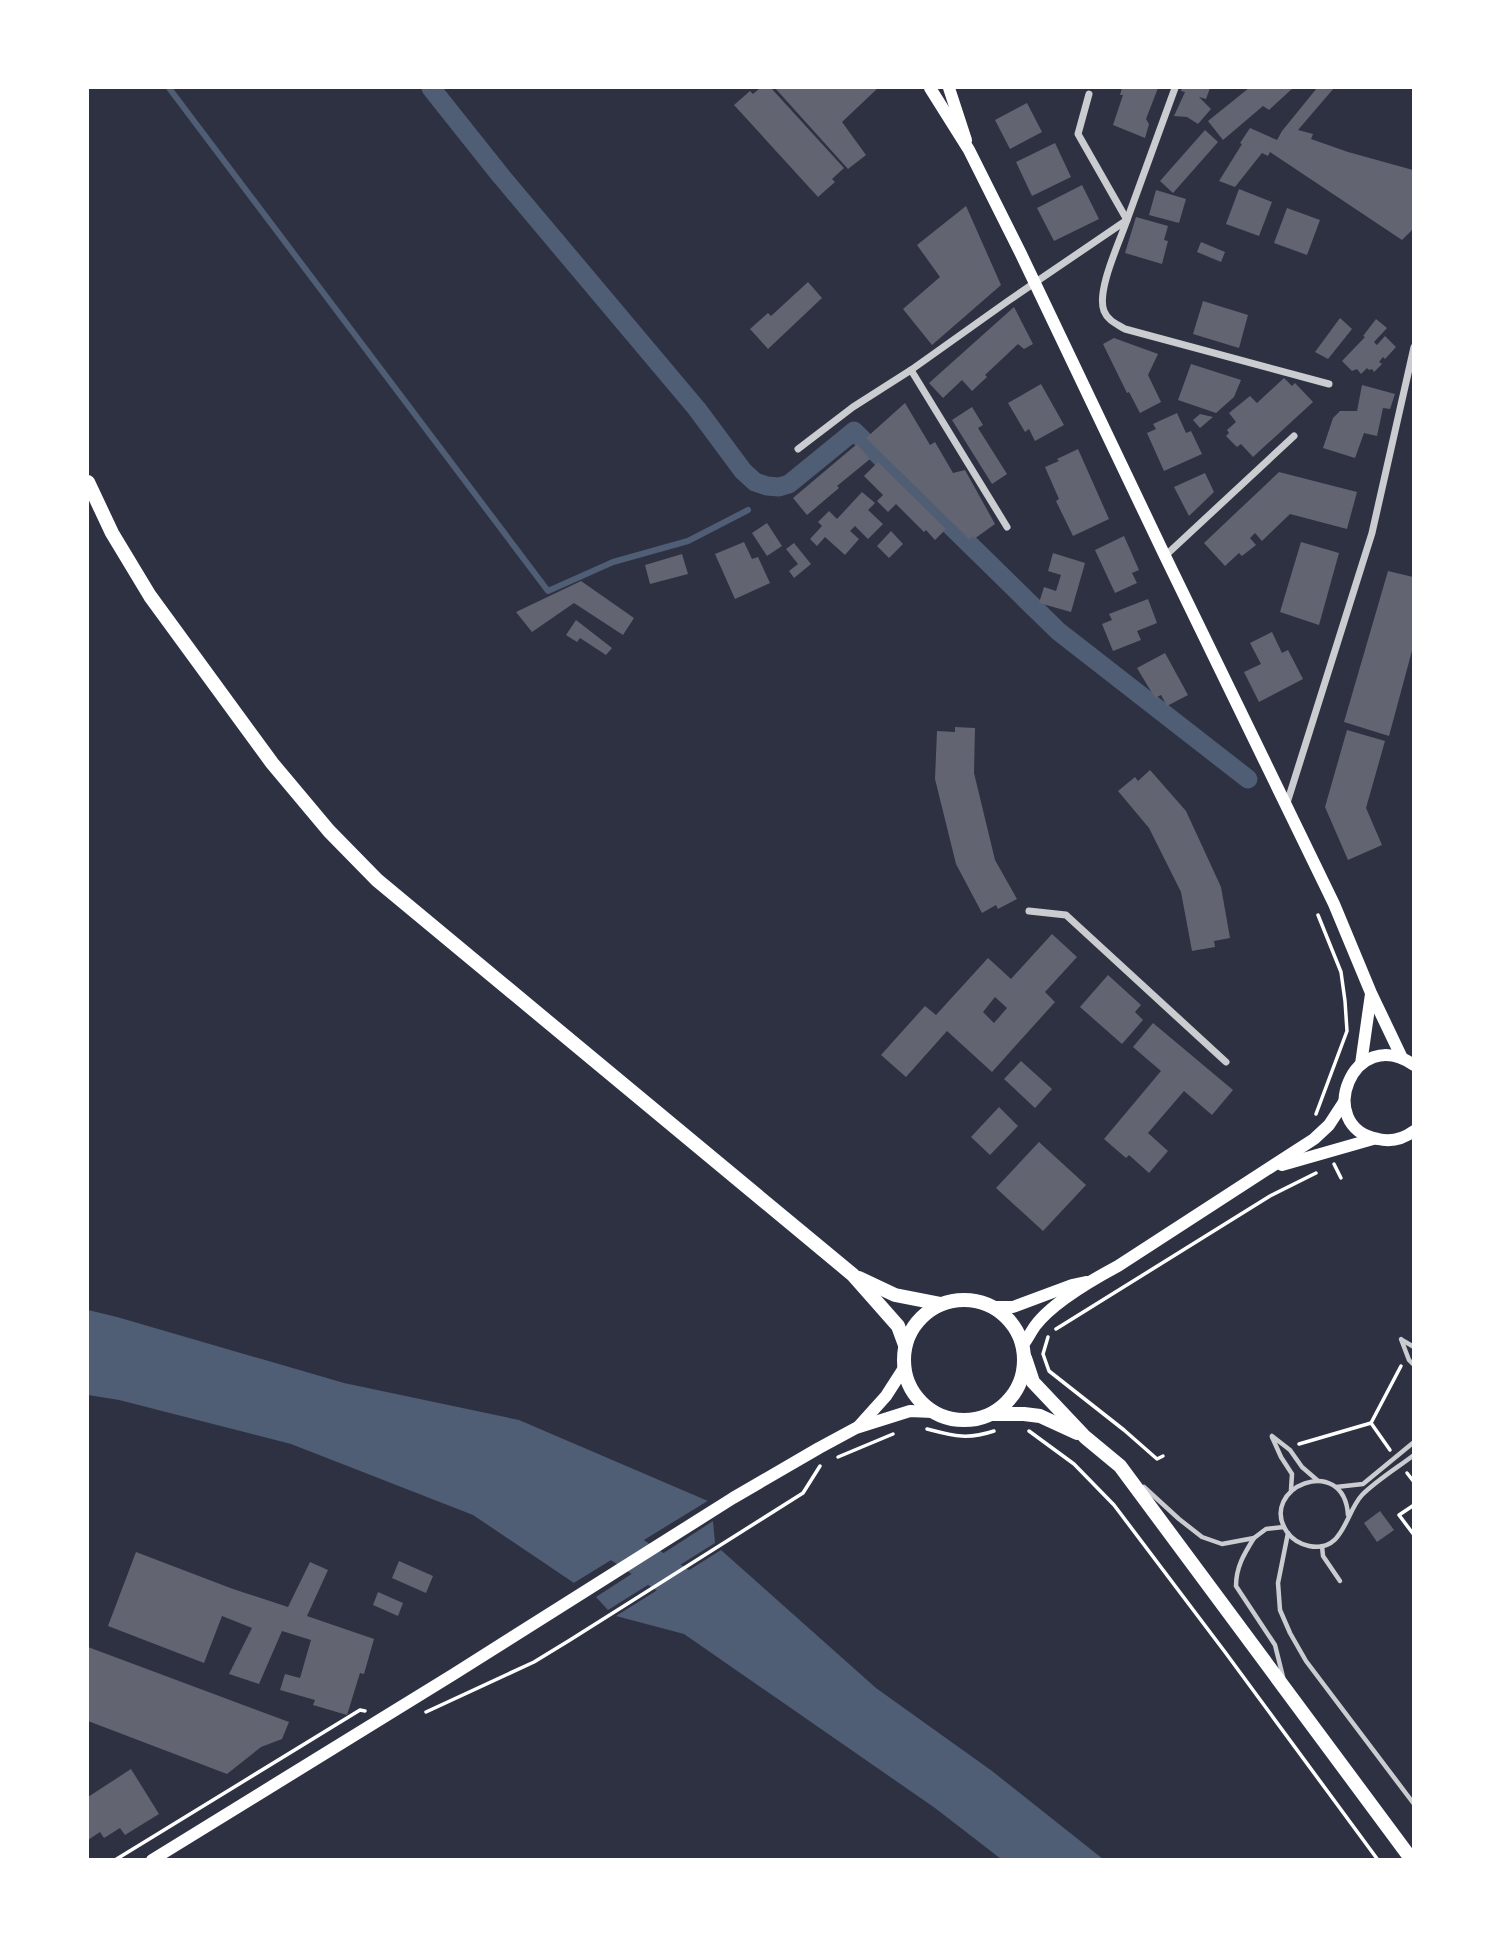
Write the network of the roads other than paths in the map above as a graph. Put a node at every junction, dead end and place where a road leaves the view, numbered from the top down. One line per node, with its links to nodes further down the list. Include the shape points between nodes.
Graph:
1 (930, 88): 5 (main road)
2 (949, 88): 5 (main road)
3 (1175, 88): 6 (street)
4 (1089, 94): 6 (street, via 1078,134)
5 (969, 150): 7 (main road)
6 (1127, 220): 7 (street); 10 (street, via 1102,289 1104,310 1111,321 1125,329)
7 (1034, 283): 9 (street); 15 (main road)
8 (1413, 347): 16 (street, via 1372,533)
9 (911, 370): 12 (street); 14 (street)
10 (1329, 384)
11 (1294, 436): 15 (street)
12 (798, 449)
13 (88, 482): 28 (main road, via 111,533 150,596 272,764 329,831 377,880)
14 (1007, 527)
15 (1165, 556): 16 (main road)
16 (1287, 803): 18 (main road)
17 (1029, 911): 19 (street, via 1066,915)
18 (1371, 993): 20 (main road); 21 (main road)
19 (1226, 1062)
20 (1410, 1063): 21 (main road, via 1381,1056)
21 (1361, 1064): 22 (main road, via 1348,1081)
22 (1344, 1102): 24 (main road, via 1353,1124); 27 (main road, via 1314,1139)
23 (1413, 1131): 25 (main road)
24 (1373, 1139): 25 (main road); 27 (main road)
25 (1398, 1139): 26 (main road)
26 (1413, 1143)
27 (1272, 1168): 29 (main road)
28 (853, 1275): 30 (main road, via 895,1295); 32 (main road, via 898,1326)
29 (1089, 1282): 31 (main road, via 1013,1307); 34 (main road, via 1036,1325)
30 (941, 1304): 31 (main road, via 977,1300); 32 (main road, via 918,1320)
31 (994, 1307): 34 (main road, via 1017,1330)
32 (905, 1345): 36 (main road)
33 (1413, 1347): 35 (lane, via 1401,1339)
34 (1024, 1352): 38 (main road, via 1023,1375 1016,1391); 40 (main road, via 1033,1382)
35 (1413, 1365)
36 (904, 1368): 37 (main road, via 909,1386); 39 (main road, via 887,1396)
37 (933, 1412): 38 (main road, via 962,1420); 39 (main road, via 910,1411)
38 (991, 1414): 40 (main road, via 1040,1416)
39 (856, 1429): 55 (main road, via 733,1498)
40 (1085, 1437): 43 (main road)
41 (1413, 1442): 45 (lane, via 1363,1483)
42 (1413, 1455): 47 (lane, via 1362,1495)
43 (1120, 1466): 50 (lane, via 1202,1537 1222,1544); 53 (main road)
44 (1318, 1480): 45 (lane); 46 (lane); 46 (lane, via 1272,1436 1292,1474)
45 (1336, 1487): 47 (lane, via 1345,1499)
46 (1291, 1490): 48 (lane, via 1282,1511)
47 (1348, 1515): 51 (lane, via 1340,1535)
48 (1284, 1527): 49 (lane); 50 (lane, via 1266,1529)
49 (1288, 1533): 51 (lane, via 1301,1544); 54 (lane, via 1278,1583 1280,1610 1290,1633)
50 (1254, 1538): 53 (lane, via 1238,1567 1236,1586 1275,1645)
51 (1322, 1546): 52 (lane, via 1323,1556)
52 (1340, 1581)
53 (1286, 1689): 56 (main road)
54 (1413, 1804)
55 (152, 1860)
56 (1412, 1860)

